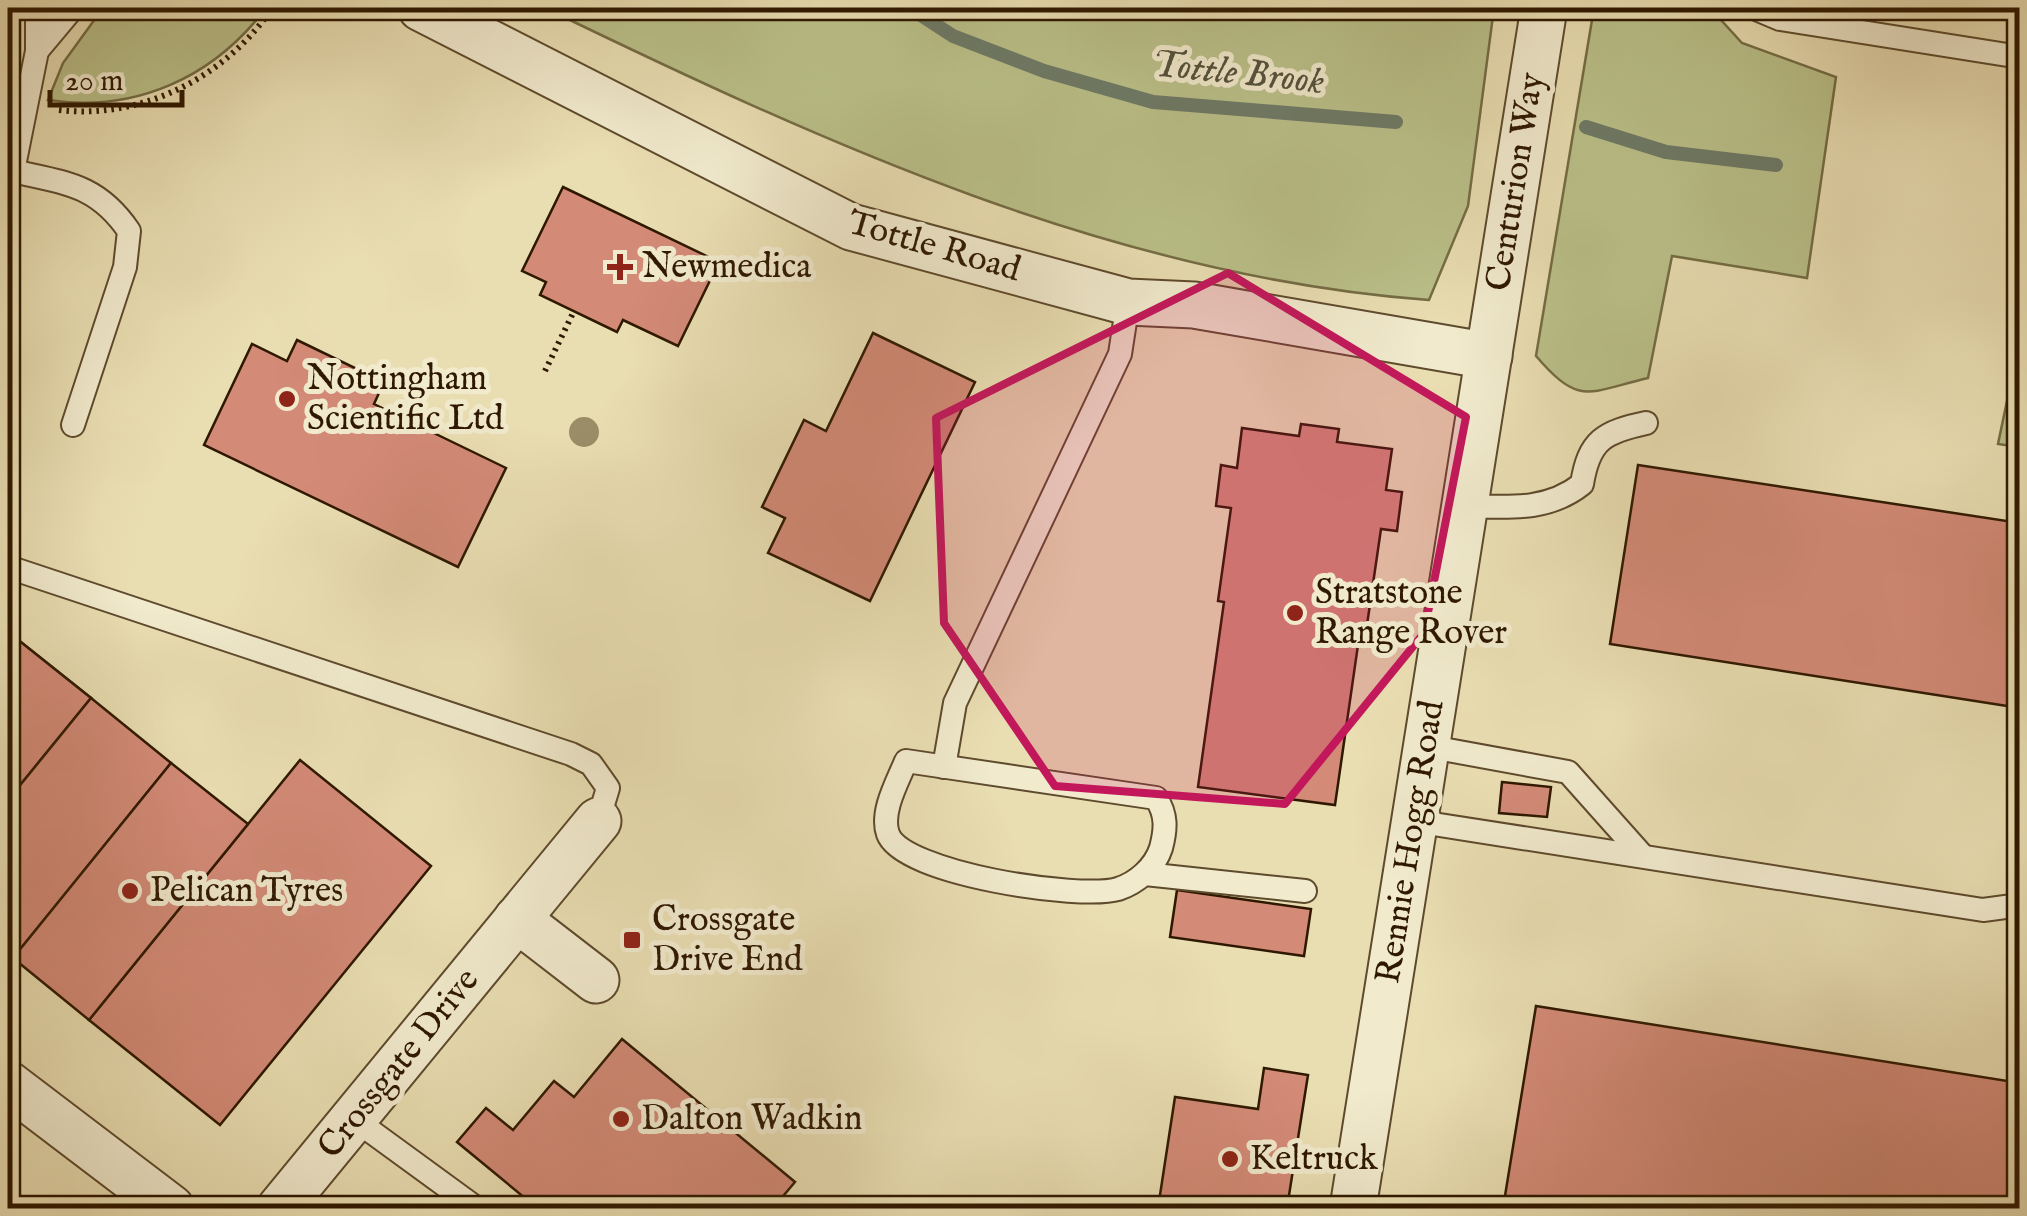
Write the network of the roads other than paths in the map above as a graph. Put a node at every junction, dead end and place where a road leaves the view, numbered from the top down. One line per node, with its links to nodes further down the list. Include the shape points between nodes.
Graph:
1 (36, 8): 6 (lane)
2 (74, 8): 6 (lane)
3 (421, 8): 9 (street, Tottle Road, via 851,227)
4 (1544, 8): 10 (street, Centurion Way)
5 (1754, 8): 7 (lane, via 1780,19)
6 (37, 51): 8 (lane)
7 (2020, 57)
8 (10, 172): 12 (lane, via 82,187 111,204 130,231 125,267)
9 (1128, 302): 10 (street, Tottle Road, via 1194,305); 16 (lane, via 1120,354 955,703)
10 (1489, 356): 13 (street, Rennie Hogg Road)
11 (1646, 423): 13 (lane, via 1614,430 1587,454 1582,484 1568,495 1530,508)
12 (74, 426)
13 (1465, 506): 15 (street, Rennie Hogg Road)
14 (8, 567): 17 (lane, via 571,754 591,764 608,788)
15 (1426, 746): 18 (street, Rennie Hogg Road); 19 (lane, via 1568,772)
16 (944, 766): 20 (lane, via 1156,798 1165,832); 20 (lane, via 906,761 889,804 887,833 900,851 942,870 1088,892 1118,888)
17 (598, 820): 23 (street, Crossgate Drive)
18 (1414, 821): 19 (lane); 30 (street, Rennie Hogg Road)
19 (1640, 854): 22 (lane, via 1982,910)
20 (1145, 874): 21 (lane)
21 (1305, 891)
22 (2020, 905)
23 (518, 919): 24 (street); 26 (street, Crossgate Drive)
24 (596, 980)
25 (8, 1084): 27 (street)
26 (354, 1119): 28 (street, Crossgate Drive); 29 (lane)
27 (171, 1208)
28 (280, 1208)
29 (476, 1208)
30 (1353, 1208)

